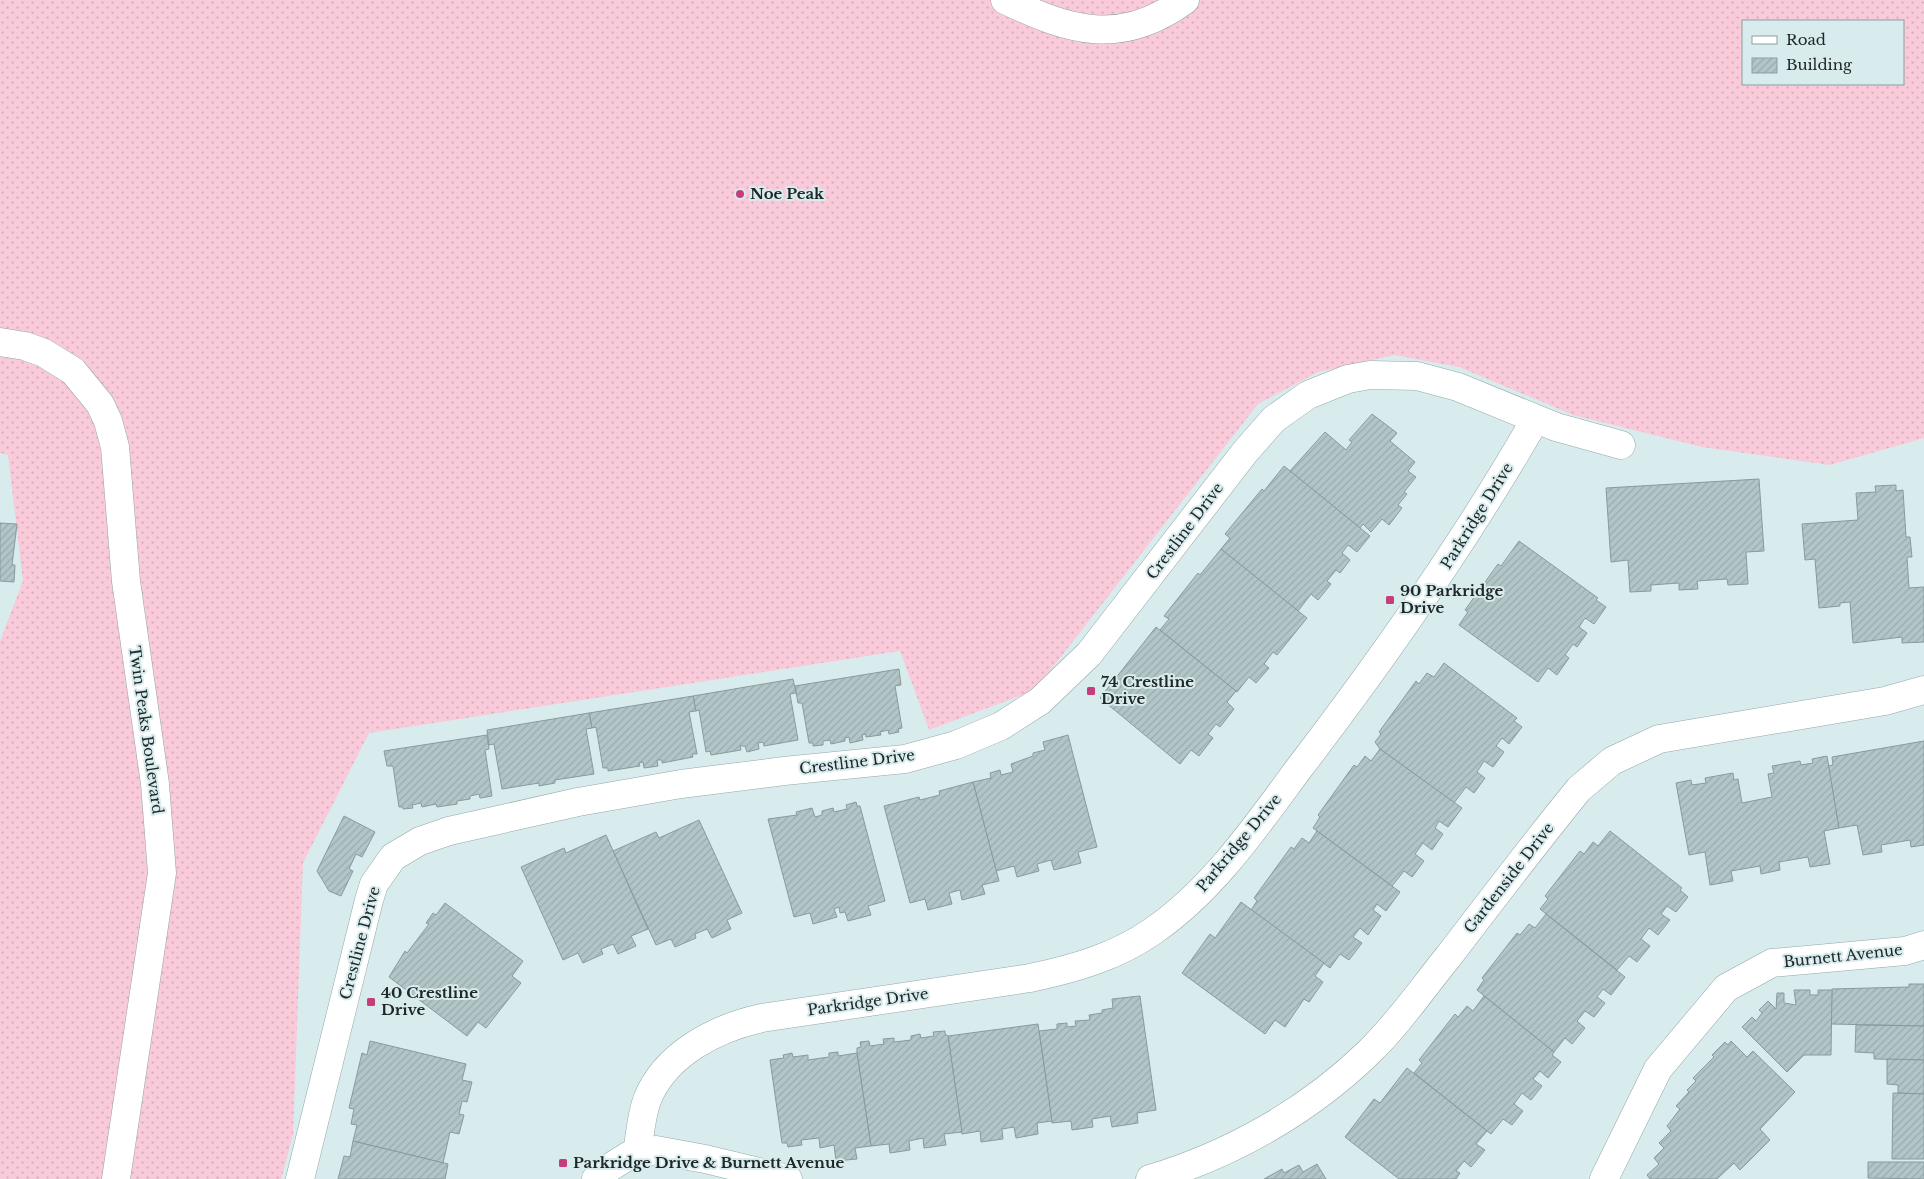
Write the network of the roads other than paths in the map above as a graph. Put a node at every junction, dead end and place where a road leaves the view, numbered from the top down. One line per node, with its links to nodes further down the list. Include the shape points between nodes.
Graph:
1 (1005, 0): 2 (street, via 1068,26 1106,30 1143,23)
2 (1185, 0)
3 (0, 342): 9 (street, Twin Peaks Boulevard, via 44,353 73,372 100,404 115,447 126,581 155,784 162,873)
4 (1535, 420): 5 (street, Crestline Drive); 8 (street, Parkridge Drive, via 1449,562 1377,666 1234,853 1170,918 1116,952 1072,968 1030,978 762,1018 728,1028 697,1043 658,1080 646,1102); 10 (street, Crestline Drive, via 1458,387 1418,376 1370,375 1348,379 1308,395 1274,419 1089,654 1040,701 1001,726 956,745 905,759 730,778 588,801 449,831 406,848 383,870 368,900)
5 (1621, 445)
6 (1924, 690): 13 (street, Gardenside Drive, via 1885,701 1672,736 1646,744 1612,761 1575,793 1410,1005 1354,1066 1254,1136 1199,1162)
7 (1924, 945): 14 (street, Burnett Avenue, via 1905,951 1772,963 1726,988 1658,1069)
8 (637, 1153): 11 (street, via 611,1166); 12 (street, via 663,1150)
9 (116, 1179)
10 (300, 1179)
11 (596, 1179)
12 (788, 1179)
13 (1150, 1179)
14 (1604, 1179)

